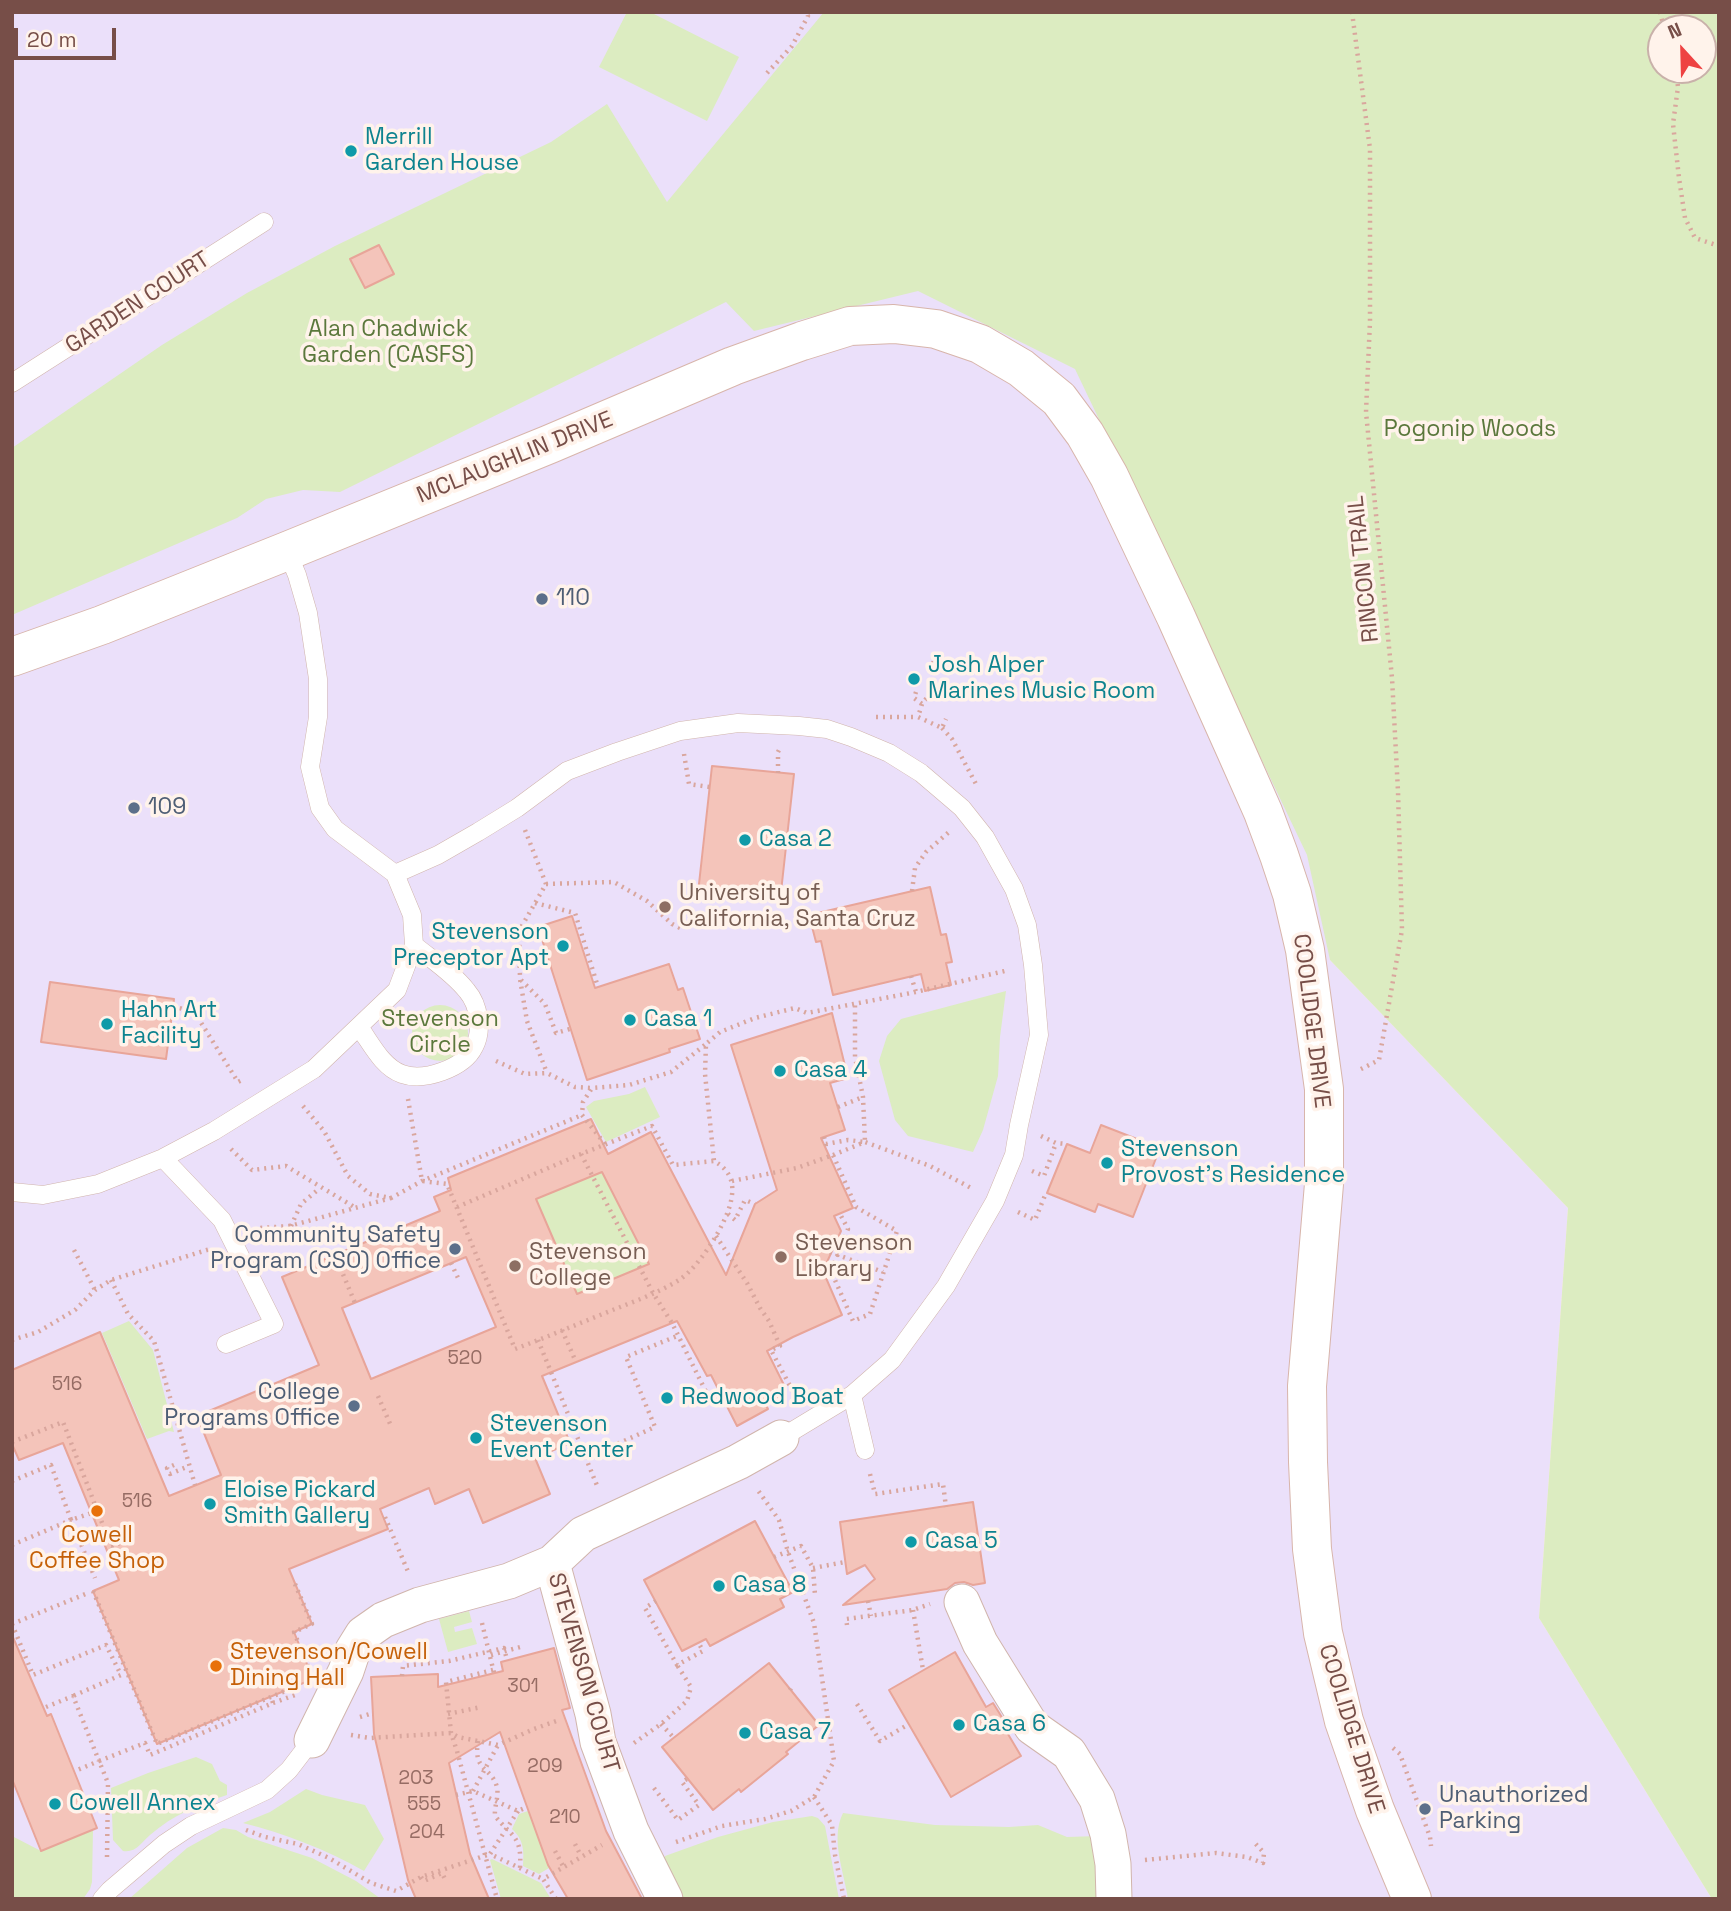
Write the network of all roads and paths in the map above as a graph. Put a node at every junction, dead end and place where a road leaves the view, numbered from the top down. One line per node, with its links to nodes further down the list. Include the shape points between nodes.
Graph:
1 (807, 12): 3 (path, via 792,46)
2 (1352, 12): 43 (path, RINCON TRAIL, via 1370,149 1366,412 1392,678 1402,930 1378,1060)
3 (767, 73)
4 (1678, 84): 6 (path, via 1673,124 1685,218 1695,238)
5 (264, 222): 8 (lane, GARDEN COURT)
6 (1719, 246)
7 (1021, 368): 9 (street, MCLAUGHLIN DRIVE, via 980,344 936,329 894,324 850,326 733,366); 43 (street, COOLIDGE DRIVE, via 1059,399 1103,466 1263,811 1292,894 1305,950)
8 (12, 383)
9 (288, 551): 10 (street, MCLAUGHLIN DRIVE); 23 (lane, via 308,613 318,679 310,767 320,808 335,829)
10 (12, 657)
11 (931, 663): 12 (path, via 936,664)
12 (933, 690): 13 (path); 15 (path)
13 (941, 690)
14 (916, 692): 15 (path, via 915,698)
15 (922, 704): 17 (path, via 918,717)
16 (946, 719): 17 (path)
17 (943, 728): 20 (path)
18 (680, 731): 19 (path, via 689,784); 21 (lane, via 567,771); 29 (lane, via 738,723 827,729 889,752 921,772 962,808 999,860 1027,925)
19 (709, 787)
20 (980, 795)
21 (517, 808): 23 (lane, via 438,855); 24 (path)
22 (947, 834): 25 (path, via 915,868)
23 (395, 874): 28 (lane, via 411,915)
24 (546, 884): 26 (path); 27 (path, via 614,882)
25 (912, 891)
26 (535, 903): 31 (path, via 519,931); 32 (path, via 575,914)
27 (684, 930)
28 (414, 945): 36 (lane, via 397,990); 39 (lane, via 469,992 478,1012)
29 (1033, 965): 33 (path); 67 (lane, via 1039,1035 1014,1155)
30 (911, 976): 33 (path)
31 (520, 979): 37 (path, via 545,1004 556,1033); 40 (path, via 527,1021)
32 (598, 987)
33 (916, 992): 34 (path)
34 (855, 1004): 38 (path, via 807,1013 795,1008 755,1018 720,1032); 44 (path, via 855,1057)
35 (173, 1006): 41 (path, via 195,1013 238,1082)
36 (359, 1027): 39 (lane, via 385,1063 402,1074 427,1076 452,1068); 49 (lane, via 314,1069)
37 (570, 1029)
38 (706, 1044): 42 (path, via 671,1072 629,1085); 59 (path)
39 (474, 1050): 40 (path, via 525,1074)
40 (547, 1073): 42 (path, via 575,1087)
41 (247, 1078)
42 (592, 1088): 48 (path, via 583,1102)
43 (1324, 1089): 189 (street, COOLIDGE DRIVE, via 1324,1184 1307,1386 1312,1549 1322,1633 1344,1721)
44 (863, 1097): 46 (path); 52 (path)
45 (300, 1102): 66 (path, via 324,1131 348,1175 370,1194)
46 (838, 1107)
47 (411, 1113): 61 (path)
48 (582, 1115): 54 (path); 61 (path)
49 (214, 1131): 58 (lane); 63 (path, via 252,1170 286,1166)
50 (1040, 1135): 53 (path)
51 (824, 1137): 52 (path, via 826,1144)
52 (865, 1142): 57 (path); 67 (path, via 930,1166)
53 (1056, 1143): 55 (path); 60 (path, via 1044,1176)
54 (606, 1144): 56 (path); 59 (path, via 652,1126 673,1165)
55 (1067, 1144)
56 (581, 1154): 69 (path); 85 (path)
57 (832, 1155): 62 (path, via 797,1168); 81 (path, via 856,1207 897,1231)
58 (163, 1158): 64 (lane, via 99,1184 43,1195); 91 (lane, via 222,1220 274,1324)
59 (714, 1161): 62 (path, via 726,1167)
60 (1024, 1167)
61 (422, 1181): 66 (path); 69 (path, via 447,1184)
62 (732, 1181): 71 (path)
63 (320, 1188): 70 (path); 73 (path, via 301,1204)
64 (12, 1192)
65 (1046, 1193): 67 (path, via 1035,1220)
66 (391, 1198): 70 (path)
67 (995, 1201): 93 (lane, via 946,1286 892,1360)
68 (755, 1204): 71 (path, via 744,1200 735,1220)
69 (457, 1208): 90 (path, via 515,1349)
70 (357, 1209): 73 (path)
71 (728, 1214): 75 (path)
72 (840, 1214): 81 (path, via 848,1229 831,1271 853,1321 870,1314)
73 (290, 1226): 74 (path)
74 (260, 1228)
75 (716, 1236): 85 (path, via 681,1279); 97 (path, via 780,1346 771,1350)
76 (74, 1250): 84 (path)
77 (830, 1252): 81 (path)
78 (335, 1255): 86 (path)
79 (184, 1256): 82 (path)
80 (451, 1263): 83 (path)
81 (883, 1272)
82 (111, 1280): 84 (path); 103 (path, via 128,1314 154,1341)
83 (459, 1280)
84 (94, 1290): 89 (path, via 75,1310 38,1332)
85 (653, 1293): 87 (path); 88 (path)
86 (355, 1303)
87 (562, 1330): 90 (path); 92 (path)
88 (677, 1336): 95 (path, via 712,1404); 100 (path, via 626,1357 655,1427)
89 (12, 1340)
90 (538, 1340): 100 (path)
91 (226, 1344)
92 (576, 1362)
93 (852, 1395): 97 (lane); 99 (lane)
94 (378, 1396): 96 (path)
95 (723, 1398)
96 (391, 1426)
97 (794, 1429): 101 (street)
98 (12, 1442): 109 (path, via 63,1422)
99 (864, 1450): 107 (path, via 875,1494 943,1485)
100 (586, 1458): 106 (path)
101 (738, 1462): 115 (path, via 779,1520); 118 (street, via 583,1534)
102 (174, 1465): 103 (path, via 167,1468 170,1474)
103 (189, 1466): 105 (path)
104 (12, 1481): 111 (path, via 51,1465)
105 (195, 1485)
106 (602, 1498)
107 (946, 1507)
108 (106, 1508): 109 (path)
109 (97, 1511): 111 (path); 114 (path)
110 (384, 1517): 127 (path)
111 (71, 1520): 113 (path); 121 (path)
112 (120, 1543): 114 (path)
113 (12, 1545)
114 (111, 1546): 119 (path)
115 (788, 1552): 116 (path); 120 (path, via 801,1546); 164 (path, via 814,1623 834,1760)
116 (774, 1557)
117 (845, 1562): 120 (path)
118 (552, 1563): 127 (street, via 509,1581); 175 (street, STEVENSON COURT, via 598,1742)
119 (122, 1567)
120 (813, 1568): 123 (path)
121 (95, 1577)
122 (295, 1584): 139 (path, via 312,1625 294,1632)
123 (815, 1595)
124 (656, 1601): 136 (path, via 645,1608)
125 (868, 1601): 129 (path)
126 (946, 1603): 128 (path); 177 (street, via 981,1643 1032,1727 1069,1753 1097,1799)
127 (420, 1605): 153 (street, via 363,1634)
128 (913, 1610): 129 (path); 137 (path)
129 (871, 1616): 131 (path, via 846,1619)
130 (12, 1624): 141 (path, via 33,1675 106,1645 121,1675); 142 (path, via 90,1592 157,1744)
131 (847, 1625)
132 (698, 1642): 136 (path, via 703,1651)
133 (524, 1646): 134 (path)
134 (490, 1653): 135 (path, via 504,1648); 138 (path, via 403,1666); 146 (path, via 494,1671 446,1682)
135 (507, 1660)
136 (677, 1665): 148 (path, via 691,1687 687,1700)
137 (923, 1671)
138 (402, 1676)
139 (313, 1679)
140 (303, 1684): 142 (path)
141 (73, 1696): 144 (path); 157 (path)
142 (271, 1697): 157 (path, via 273,1703 150,1755 145,1743)
143 (857, 1704): 149 (path, via 880,1741)
144 (46, 1707)
145 (481, 1707): 146 (path)
146 (448, 1714): 150 (path)
147 (566, 1718): 156 (path)
148 (661, 1724): 152 (path); 155 (path)
149 (909, 1724)
150 (451, 1733): 151 (path); 154 (path); 162 (path)
151 (354, 1736)
152 (674, 1738)
153 (312, 1740): 168 (lane, via 267,1790)
154 (478, 1741): 156 (path); 158 (path, via 477,1756)
155 (634, 1743)
156 (498, 1745): 158 (path)
157 (99, 1761): 159 (path); 183 (path, via 108,1783)
158 (484, 1770): 162 (path); 165 (path, via 495,1782)
159 (75, 1771)
160 (687, 1779): 161 (path, via 682,1782 699,1805 678,1820)
161 (648, 1780)
162 (471, 1791): 163 (path); 165 (path); 174 (path)
163 (456, 1795)
164 (814, 1797): 175 (path, via 791,1811 722,1826); 187 (path, via 832,1825)
165 (496, 1802): 167 (path); 169 (path, via 495,1816)
166 (527, 1807): 167 (path)
167 (518, 1811): 169 (path)
168 (218, 1813): 180 (path, via 248,1831 298,1844 371,1883 396,1891); 183 (lane, via 164,1844)
169 (506, 1829): 174 (path); 179 (path, via 518,1841)
170 (1254, 1842): 177 (path, via 1264,1853 1263,1863 1216,1853)
171 (575, 1844): 176 (path)
172 (597, 1847): 176 (path)
173 (555, 1851): 178 (path)
174 (488, 1854): 179 (path); 180 (path); 184 (path)
175 (641, 1854): 186 (street, STEVENSON COURT)
176 (581, 1856): 178 (path)
177 (1113, 1864): 188 (street)
178 (563, 1866): 181 (path)
179 (520, 1868): 181 (path)
180 (421, 1877): 182 (path, via 424,1881 443,1873)
181 (543, 1879): 185 (path)
182 (446, 1881)
183 (106, 1894)
184 (496, 1899)
185 (556, 1899)
186 (665, 1899)
187 (844, 1899)
188 (1114, 1899)
189 (1412, 1899)

